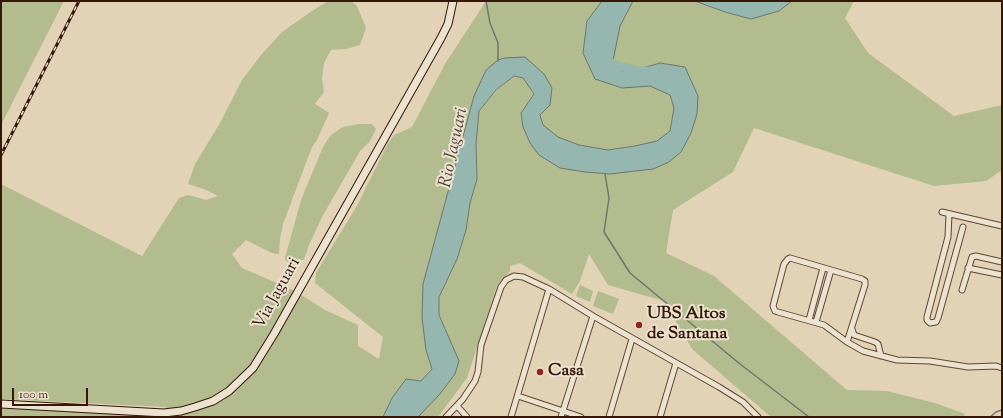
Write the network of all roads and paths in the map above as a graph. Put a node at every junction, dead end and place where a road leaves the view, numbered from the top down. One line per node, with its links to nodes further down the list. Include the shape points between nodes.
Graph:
1 (453, 1): 25 (street, Via Jaguari, via 448,24 441,38 274,334 253,368 229,391 213,401 181,411 164,413)
2 (942, 212): 3 (street)
3 (949, 214): 4 (street); 6 (street)
4 (1002, 226)
5 (963, 227): 7 (street)
6 (948, 237): 7 (street); 7 (street, via 927,317 930,322 936,322 938,318)
7 (959, 240)
8 (1002, 262): 10 (street, via 973,256)
9 (823, 268): 11 (street); 16 (street); 16 (street, via 790,258 784,264 776,290 773,306 775,311)
10 (968, 268): 12 (street); 14 (street)
11 (830, 270): 17 (street); 18 (street, via 865,281)
12 (1002, 275)
13 (549, 290): 15 (street); 24 (street); 26 (street, via 519,276 510,277 503,283 481,345 475,381)
14 (962, 290)
15 (593, 316): 19 (street); 27 (street)
16 (809, 320): 17 (street)
17 (816, 322): 20 (street)
18 (851, 328): 20 (street); 21 (street, via 854,335 878,344)
19 (632, 339): 22 (street); 32 (street)
20 (847, 342): 21 (street, via 863,351)
21 (881, 356): 23 (street, via 897,360)
22 (676, 363): 33 (street); 34 (street, via 743,402)
23 (1002, 368)
24 (518, 396): 27 (street); 30 (street)
25 (1, 404)
26 (457, 406): 28 (street); 29 (street)
27 (562, 414): 31 (street)
28 (446, 417)
29 (467, 417)
30 (511, 417)
31 (581, 417)
32 (609, 417)
33 (660, 417)
34 (758, 417)

